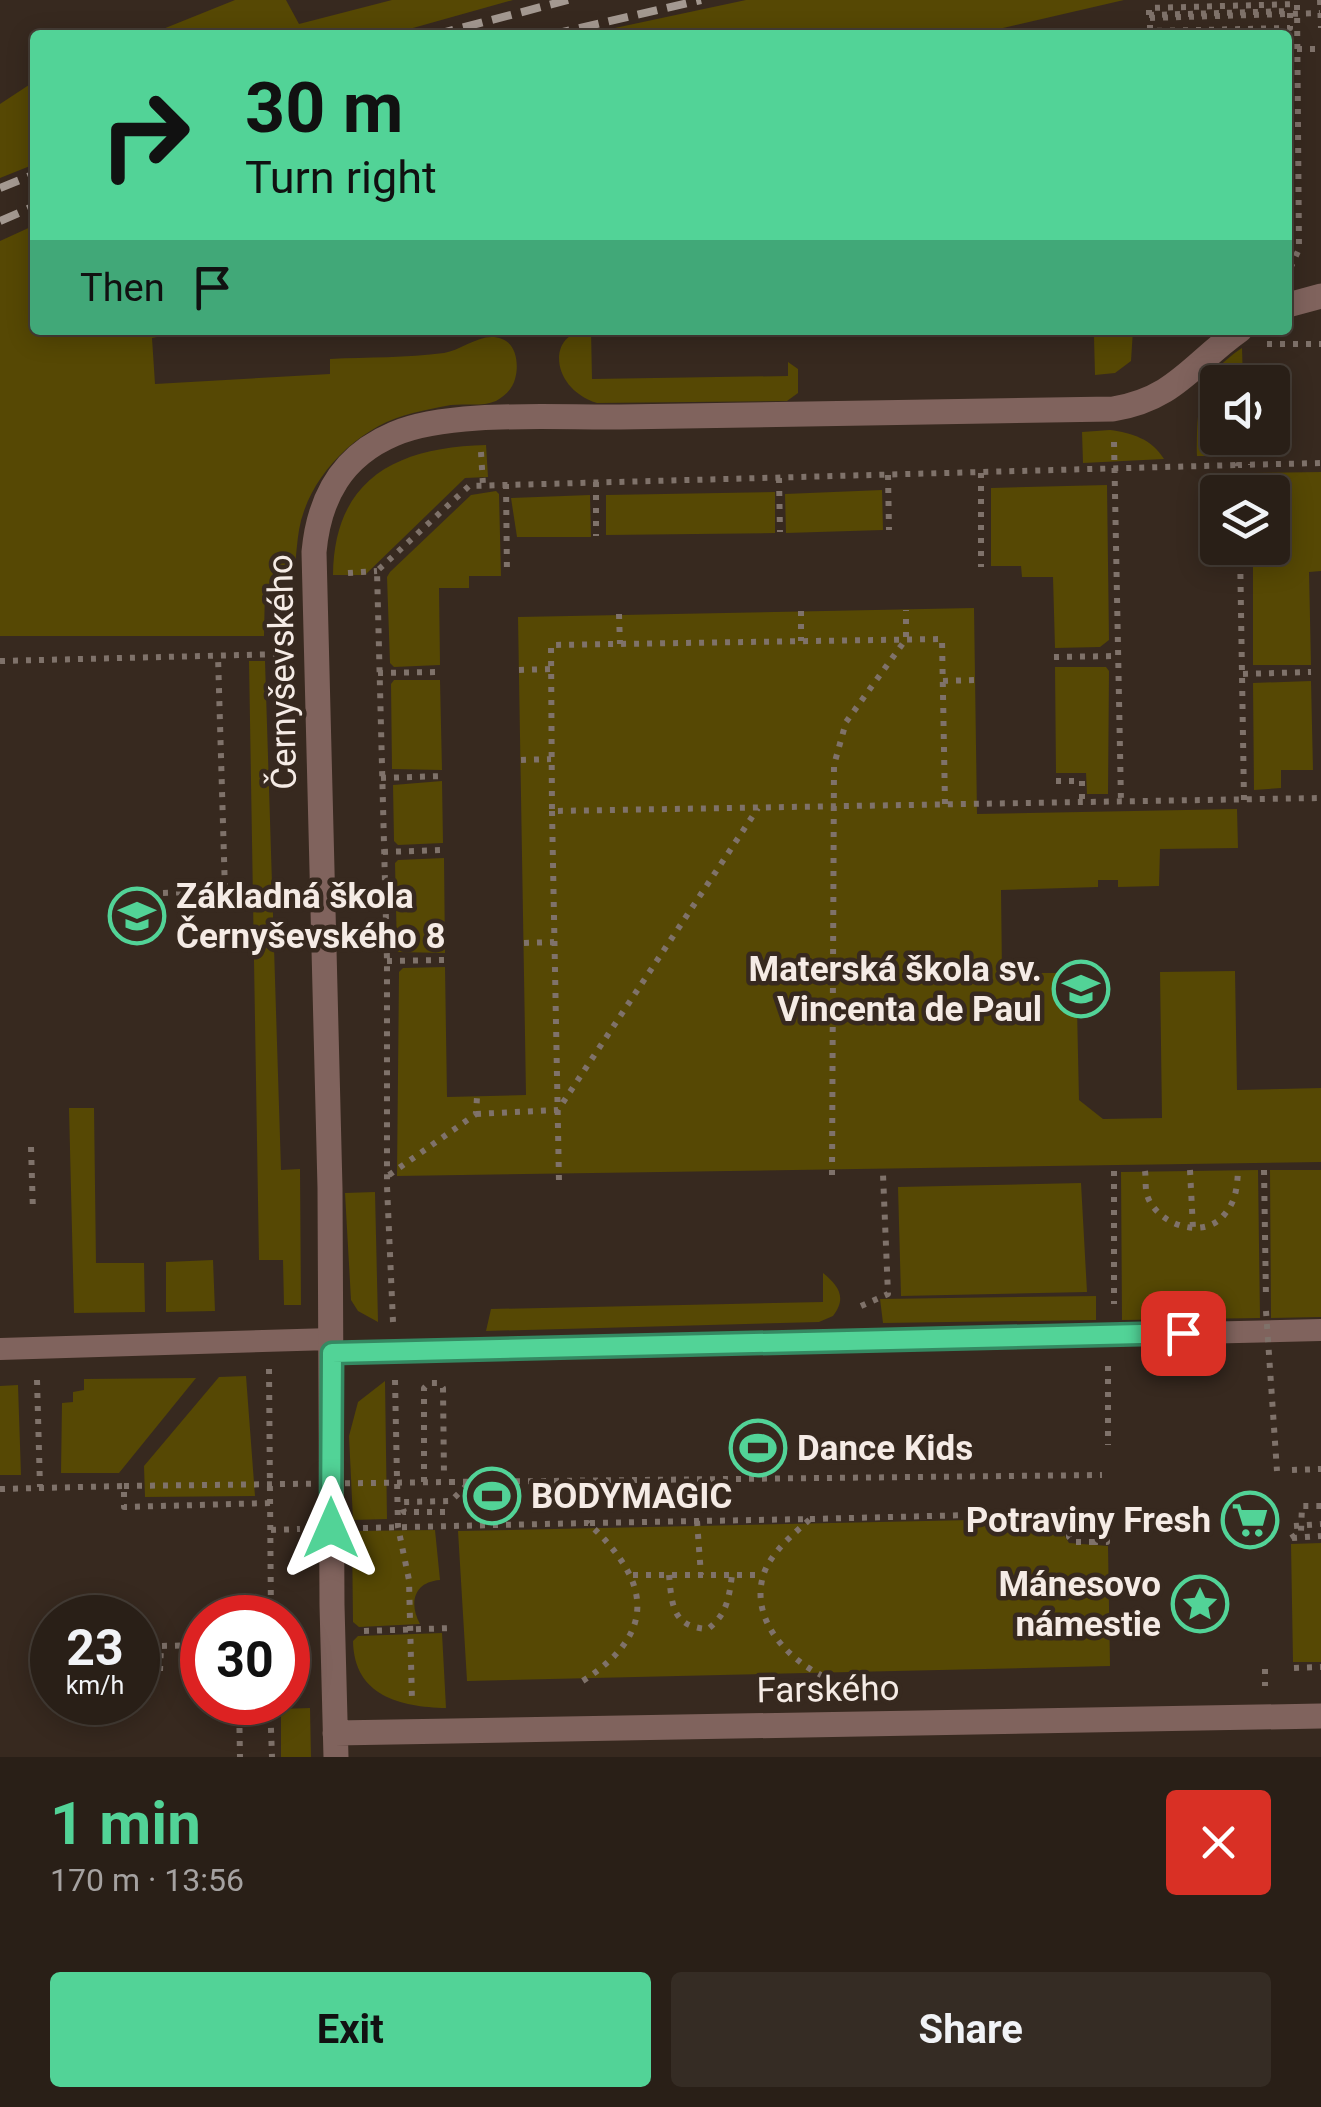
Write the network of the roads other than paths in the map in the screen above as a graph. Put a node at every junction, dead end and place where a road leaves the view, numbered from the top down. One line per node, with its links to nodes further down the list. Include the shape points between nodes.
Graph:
1 (1321, 296): 2 (street)
2 (1292, 304)
3 (1244, 337): 5 (street, Černyševského, via 1162,394 1113,409 420,425 366,450 342,472 324,500 314,552)
4 (1321, 1330): 5 (lane)
5 (331, 1346): 6 (lane, via 269,1341); 8 (street, Černyševského)
6 (0, 1349)
7 (1321, 1716): 8 (street, Farského, via 412,1730)
8 (336, 1745)

